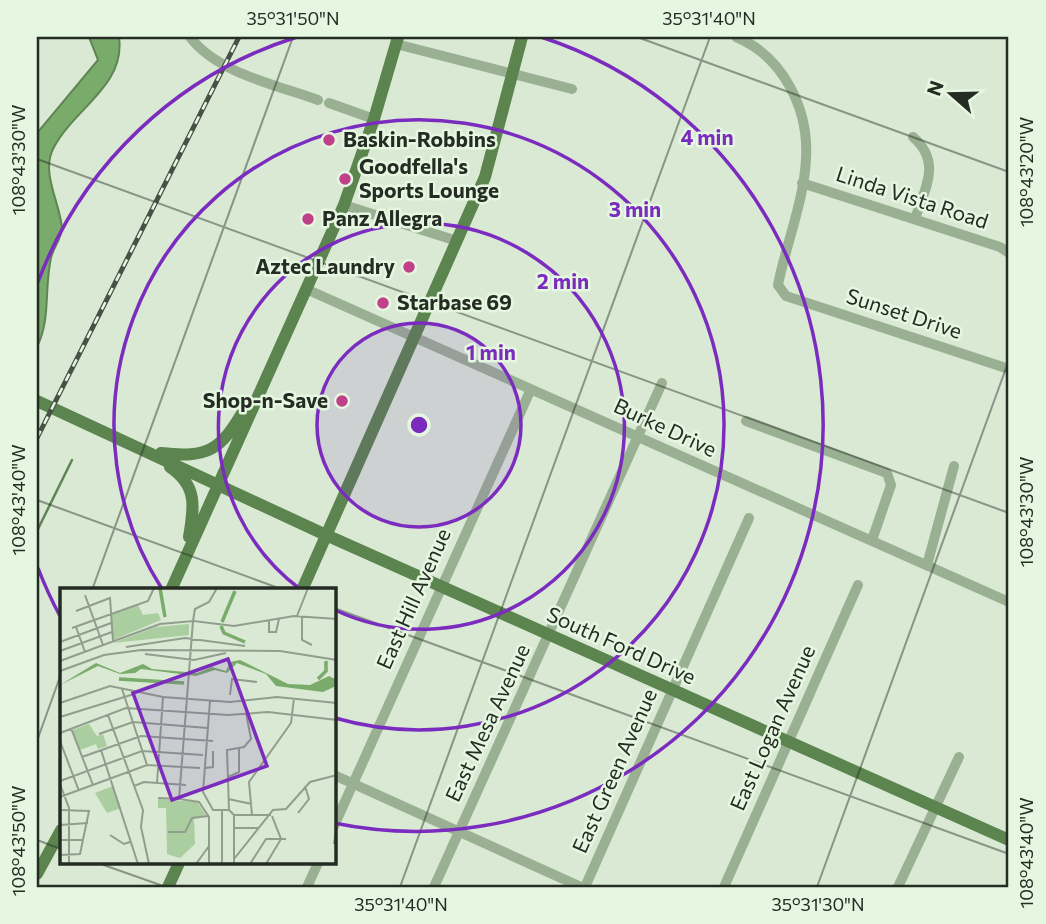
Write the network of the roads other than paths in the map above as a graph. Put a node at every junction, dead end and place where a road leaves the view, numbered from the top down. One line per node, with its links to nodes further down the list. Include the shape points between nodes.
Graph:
1 (190, 37): 7 (street, via 238,70)
2 (522, 37): 5 (main road)
3 (736, 37): 9 (street, via 766,55 788,81 806,140)
4 (397, 40): 5 (street); 7 (main road)
5 (514, 73): 6 (street); 12 (main road, via 485,177)
6 (572, 89)
7 (374, 119): 10 (main road)
8 (913, 137): 11 (street, via 926,147 930,174)
9 (802, 183): 11 (street, Linda Vista Road); 17 (street, Sunset Drive, via 778,285 786,296)
10 (344, 205): 12 (street); 14 (main road)
11 (915, 219): 13 (street, Linda Vista Road)
12 (457, 241): 15 (main road)
13 (1009, 253)
14 (306, 289): 15 (street, Burke Drive); 16 (main road)
15 (414, 337): 19 (street, Burke Drive); 27 (main road)
16 (283, 339): 23 (main road, via 238,420 213,449 192,456); 25 (main road)
17 (1009, 369)
18 (662, 383): 22 (street, East Mesa Avenue)
19 (531, 389): 22 (street, Burke Drive); 32 (street, East Hill Avenue)
20 (37, 401): 23 (main road)
21 (746, 421): 28 (street, via 887,474 891,485)
22 (638, 437): 28 (street, Burke Drive); 35 (street, East Mesa Avenue)
23 (147, 451): 25 (main road, South Ford Drive); 30 (main road, via 183,476 194,499 188,537)
24 (954, 466): 29 (street)
25 (218, 483): 27 (main road, South Ford Drive); 30 (main road)
26 (749, 517): 36 (street, East Green Avenue)
27 (326, 536): 32 (main road, South Ford Drive); 33 (main road)
28 (872, 540): 29 (street, Burke Drive)
29 (927, 565): 34 (street, Burke Drive)
30 (172, 585)
31 (858, 585): 37 (street, East Logan Avenue)
32 (440, 587): 35 (main road, South Ford Drive); 40 (street, East Hill Avenue)
33 (303, 588)
34 (1009, 601)
35 (550, 635): 36 (main road, South Ford Drive); 43 (street, East Mesa Avenue)
36 (673, 690): 37 (main road, South Ford Drive); 52 (street, East Green Avenue)
37 (788, 741): 41 (main road, South Ford Drive); 53 (street, East Logan Avenue)
38 (959, 757): 41 (street)
39 (336, 776): 40 (street)
40 (353, 783): 42 (street, East Hill Avenue); 43 (street)
41 (936, 807): 45 (main road, South Ford Drive); 54 (street)
42 (336, 821)
43 (459, 831): 51 (street, East Mesa Avenue); 52 (street)
44 (60, 832): 48 (main road)
45 (1009, 839)
46 (179, 864): 49 (main road)
47 (318, 864): 50 (street)
48 (37, 874)
49 (169, 887)
50 (307, 887)
51 (434, 887)
52 (583, 887)
53 (724, 887)
54 (898, 887)

